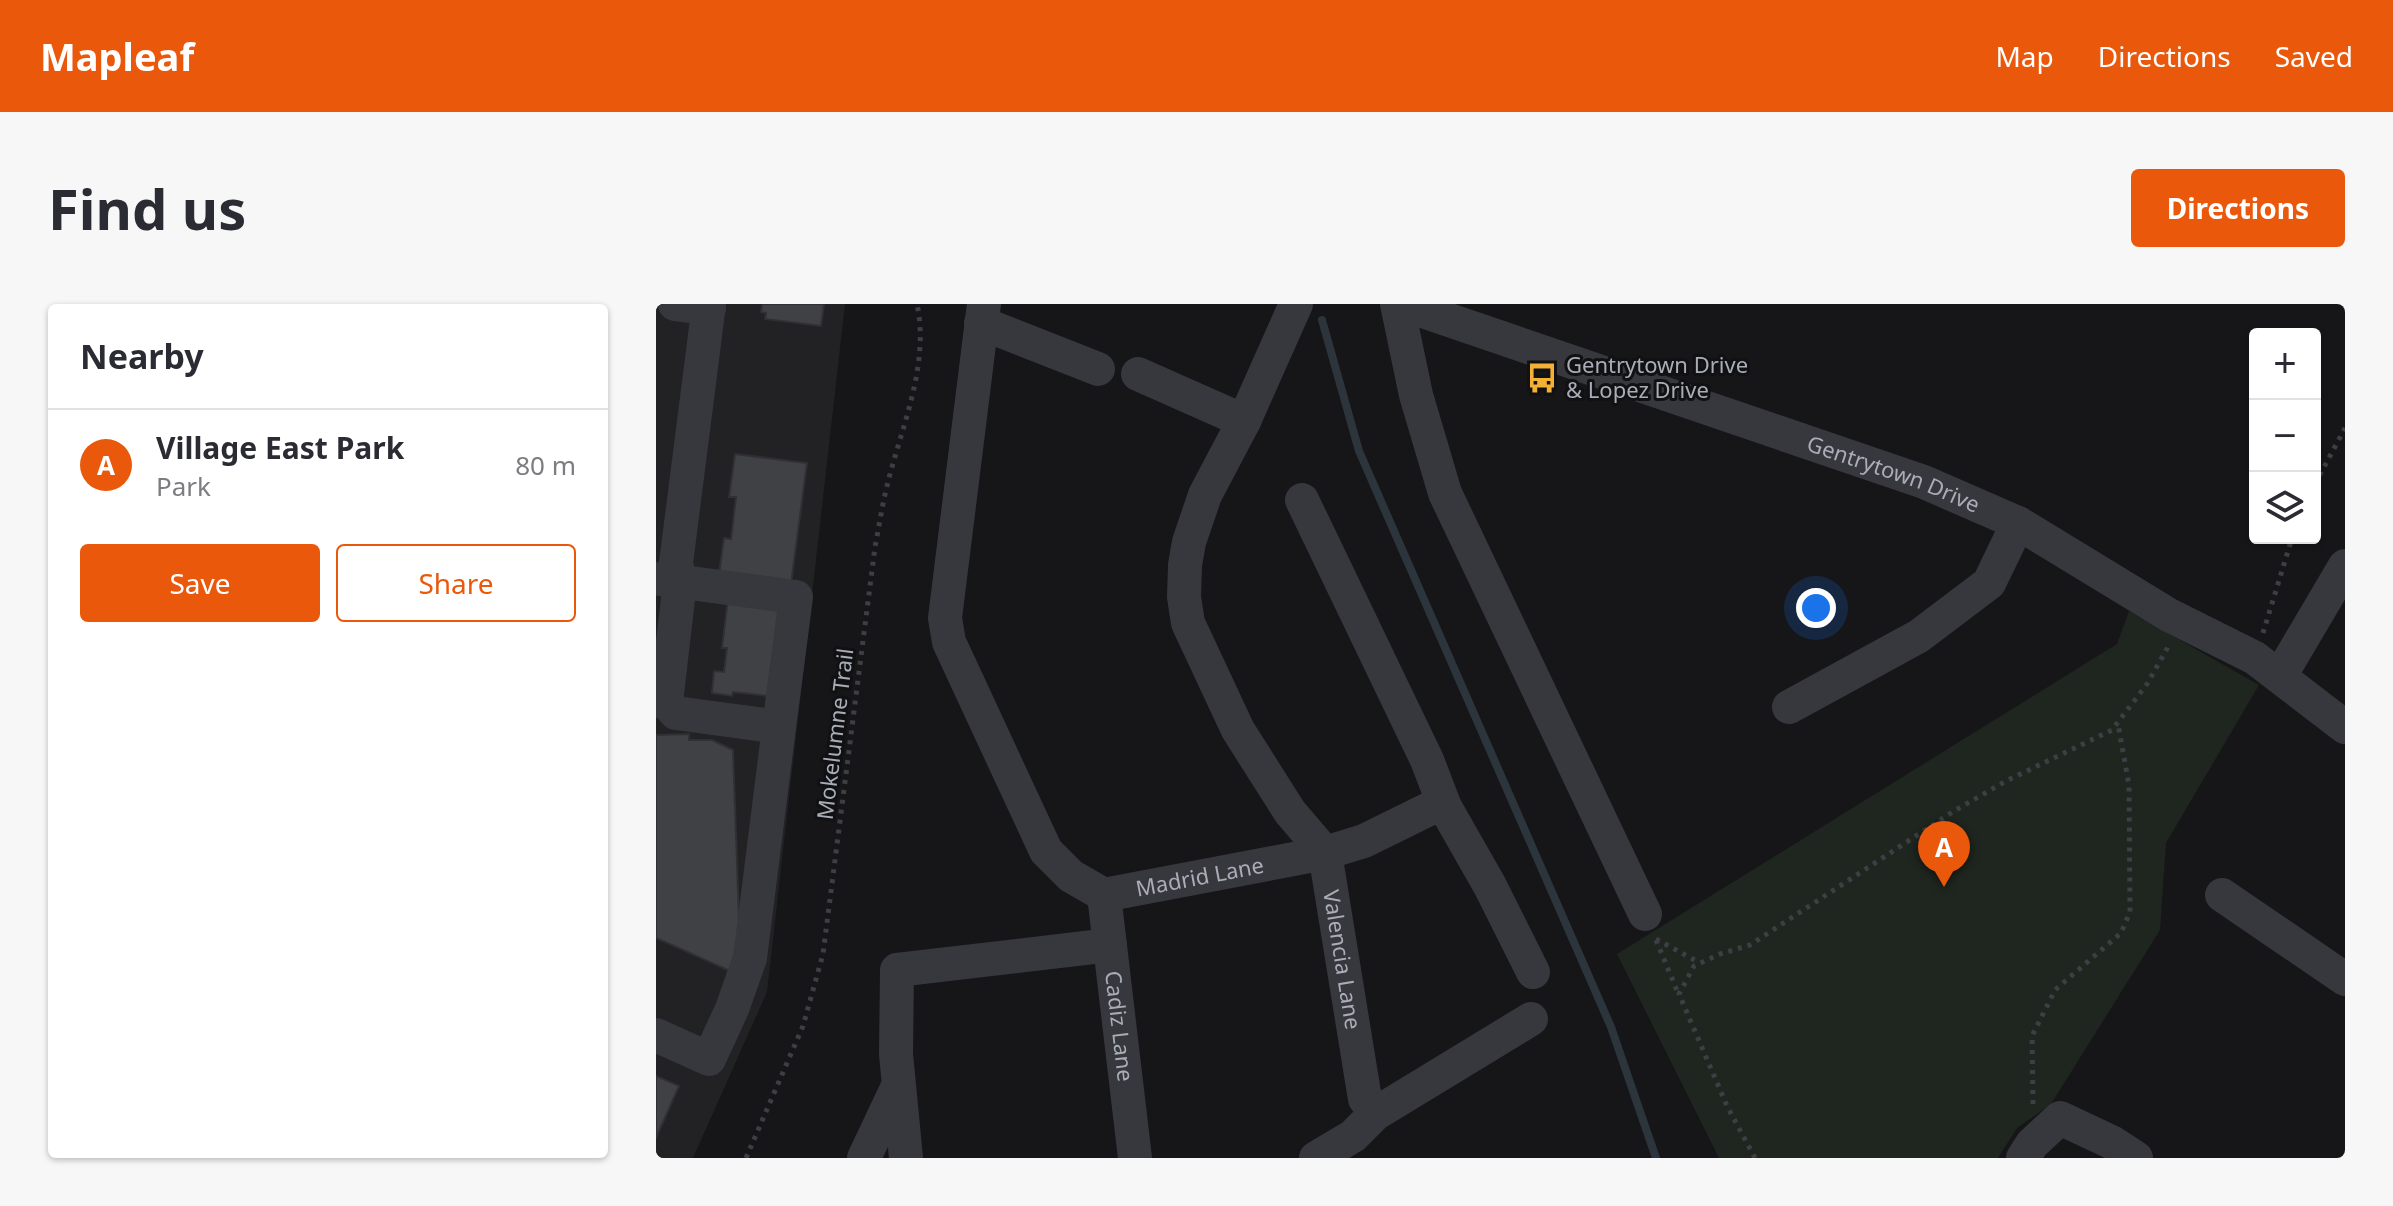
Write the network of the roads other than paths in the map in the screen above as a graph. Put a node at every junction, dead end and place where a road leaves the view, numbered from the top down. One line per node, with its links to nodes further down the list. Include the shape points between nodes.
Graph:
1 (675, 304): 4 (street)
2 (1296, 304): 9 (street)
3 (1399, 304): 5 (street, Gentrytown Drive); 23 (street, via 1416,395 1445,493)
4 (709, 306): 13 (street, via 676,563)
5 (1452, 312): 11 (street, Gentrytown Drive, via 1924,482)
6 (982, 313): 7 (street); 21 (street, Madrid Lane, via 946,596 949,642 1046,851 1071,876)
7 (1098, 369)
8 (1138, 374): 9 (street)
9 (1244, 421): 20 (street, via 1205,495 1189,542 1184,597 1188,623 1238,730 1290,812)
10 (1302, 500): 19 (street, via 1427,760)
11 (2018, 523): 14 (street, Gentrytown Drive); 16 (street, via 1989,583 1919,636)
12 (2345, 566): 14 (street)
13 (668, 580): 15 (street); 17 (street, via 796,597)
14 (2268, 667): 18 (street, Gentrytown Drive)
15 (661, 702): 17 (street, via 676,713)
16 (1789, 707)
17 (779, 727): 28 (street, via 750,958 732,1009 709,1059)
18 (2345, 727)
19 (1438, 808): 20 (street, Madrid Lane); 25 (street, via 1490,886)
20 (1325, 853): 21 (street, Madrid Lane); 30 (street, Valencia Lane)
21 (1104, 895): 24 (street, Cadiz Lane)
22 (2222, 895): 26 (street)
23 (1650, 926)
24 (1110, 945): 29 (street, via 897,970); 34 (street, Cadiz Lane)
25 (1533, 972)
26 (2345, 979)
27 (1531, 1019): 30 (street)
28 (656, 1035)
29 (898, 1086): 32 (street); 33 (street)
30 (1367, 1094): 35 (street, via 1353,1136)
31 (2029, 1150): 36 (street, via 2060,1118)
32 (864, 1158)
33 (906, 1158)
34 (1135, 1158)
35 (1316, 1158)
36 (2136, 1158)

